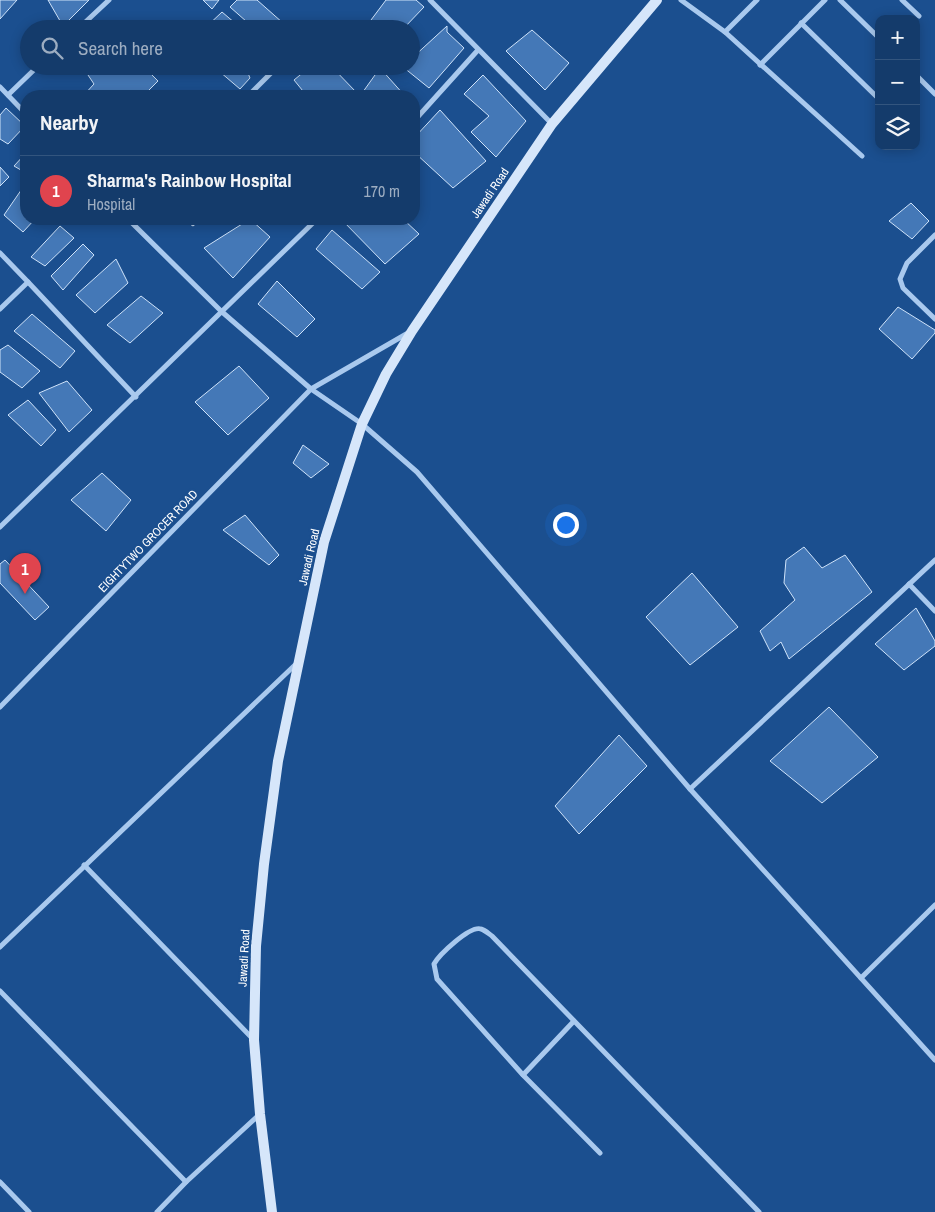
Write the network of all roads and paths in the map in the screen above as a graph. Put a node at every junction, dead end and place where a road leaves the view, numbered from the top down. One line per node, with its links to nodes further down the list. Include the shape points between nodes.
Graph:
1 (108, 0): 10 (street)
2 (430, 0): 14 (street)
3 (657, 0): 26 (street, Jawadi Road)
4 (681, 0): 12 (street)
5 (757, 0): 12 (street)
6 (825, 0): 11 (street)
7 (840, 0): 13 (street)
8 (902, 0): 9 (street)
9 (918, 15)
10 (87, 20)
11 (802, 23): 15 (street); 23 (street)
12 (724, 32): 15 (street)
13 (875, 34)
14 (478, 50): 25 (street); 26 (street)
15 (760, 65): 27 (street)
16 (29, 75): 22 (street)
17 (269, 75): 20 (street)
18 (920, 79): 21 (street)
19 (0, 87): 22 (street)
20 (254, 90)
21 (935, 94)
22 (8, 95): 24 (street)
23 (875, 95)
24 (20, 108)
25 (420, 115)
26 (552, 124): 36 (street, Jawadi Road)
27 (862, 156)
28 (134, 225): 34 (street)
29 (311, 225): 34 (street)
30 (935, 235): 35 (street, via 907,263 900,279 903,288)
31 (0, 253): 32 (street)
32 (28, 282): 33 (street); 38 (street)
33 (0, 309)
34 (221, 311): 37 (street); 38 (street)
35 (935, 319)
36 (412, 331): 37 (street, EIGHTYTWO GROCER ROAD); 39 (street, Jawadi Road, via 386,374)
37 (311, 389): 39 (street); 45 (street, EIGHTYTWO GROCER ROAD)
38 (136, 396): 40 (street)
39 (362, 424): 44 (street, Jawadi Road, via 324,542); 46 (street, via 417,472)
40 (0, 527)
41 (935, 560): 42 (street)
42 (909, 584): 43 (street); 46 (street)
43 (935, 611)
44 (298, 662): 47 (street); 53 (street, Jawadi Road, via 278,761 264,864 256,946)
45 (0, 707)
46 (690, 790): 50 (street)
47 (84, 865): 49 (street); 53 (street)
48 (935, 905): 50 (street)
49 (0, 946)
50 (861, 978): 54 (street)
51 (0, 991): 59 (street)
52 (574, 1021): 55 (street); 55 (street, via 492,936 481,929 467,933 439,956 434,964 437,980); 63 (street)
53 (254, 1040): 56 (street, Jawadi Road)
54 (935, 1060)
55 (523, 1075): 57 (street)
56 (260, 1114): 59 (street); 62 (street, Jawadi Road)
57 (600, 1152)
58 (0, 1182): 60 (street)
59 (186, 1182): 61 (street)
60 (29, 1212)
61 (158, 1212)
62 (272, 1212)
63 (759, 1212)

